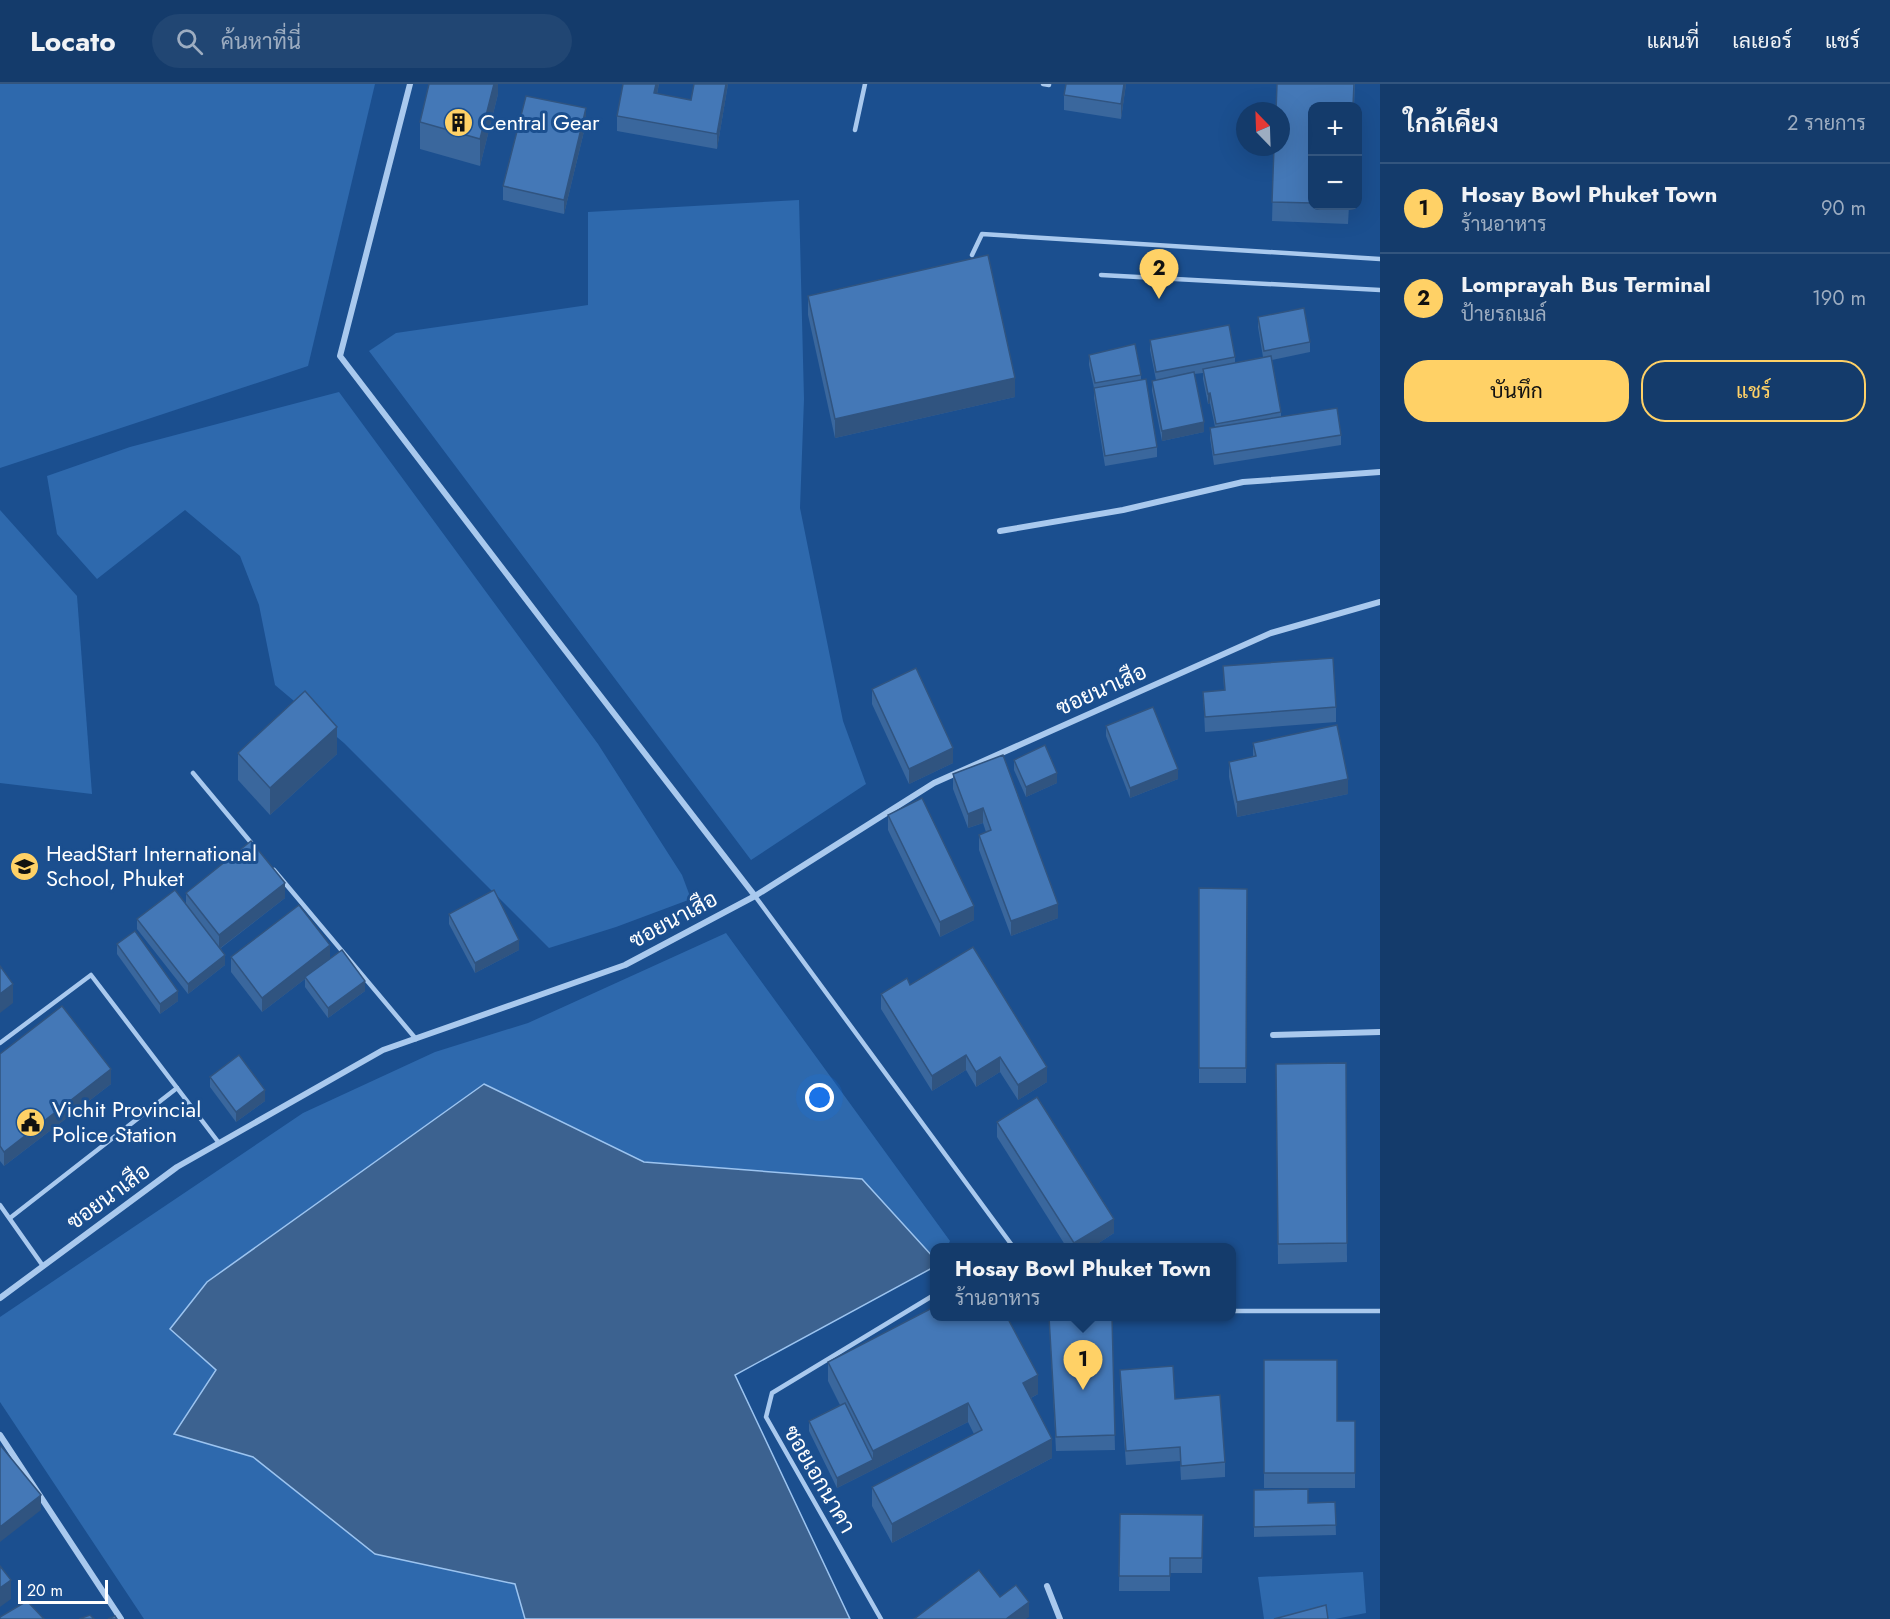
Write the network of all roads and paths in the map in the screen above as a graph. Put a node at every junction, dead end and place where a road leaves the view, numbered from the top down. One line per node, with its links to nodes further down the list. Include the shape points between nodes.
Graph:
1 (410, 84): 14 (street, via 340,356)
2 (865, 84): 3 (lane)
3 (855, 130)
4 (972, 255): 5 (lane, via 982,234)
5 (1380, 259)
6 (1101, 275): 7 (lane)
7 (1380, 290)
8 (1380, 472): 9 (street, via 1243,482 1123,510)
9 (999, 531)
10 (1380, 602): 14 (street, ซอยนาเสือ, via 1271,633 934,783)
11 (193, 773): 12 (lane)
12 (255, 846)
13 (270, 865): 17 (lane)
14 (755, 896): 17 (street, ซอยนาเสือ, via 625,965); 23 (lane)
15 (1380, 1032): 16 (street)
16 (1273, 1035)
17 (416, 1039): 20 (street, ซอยนาเสือ, via 383,1050)
18 (0, 1043): 19 (lane, via 91,975)
19 (177, 1088): 20 (lane); 22 (lane)
20 (219, 1143): 24 (street, ซอยนาเสือ, via 177,1167)
21 (0, 1205): 22 (lane)
22 (10, 1218): 24 (lane)
23 (1010, 1243)
24 (44, 1266): 26 (street, ซอยนาเสือ)
25 (930, 1297): 32 (lane, ซอยเอกนาคา, via 772,1393 766,1417)
26 (0, 1298)
27 (1236, 1311): 28 (lane)
28 (1380, 1311)
29 (0, 1435): 31 (street)
30 (1047, 1586): 33 (street)
31 (121, 1619)
32 (881, 1619)
33 (1060, 1619)

